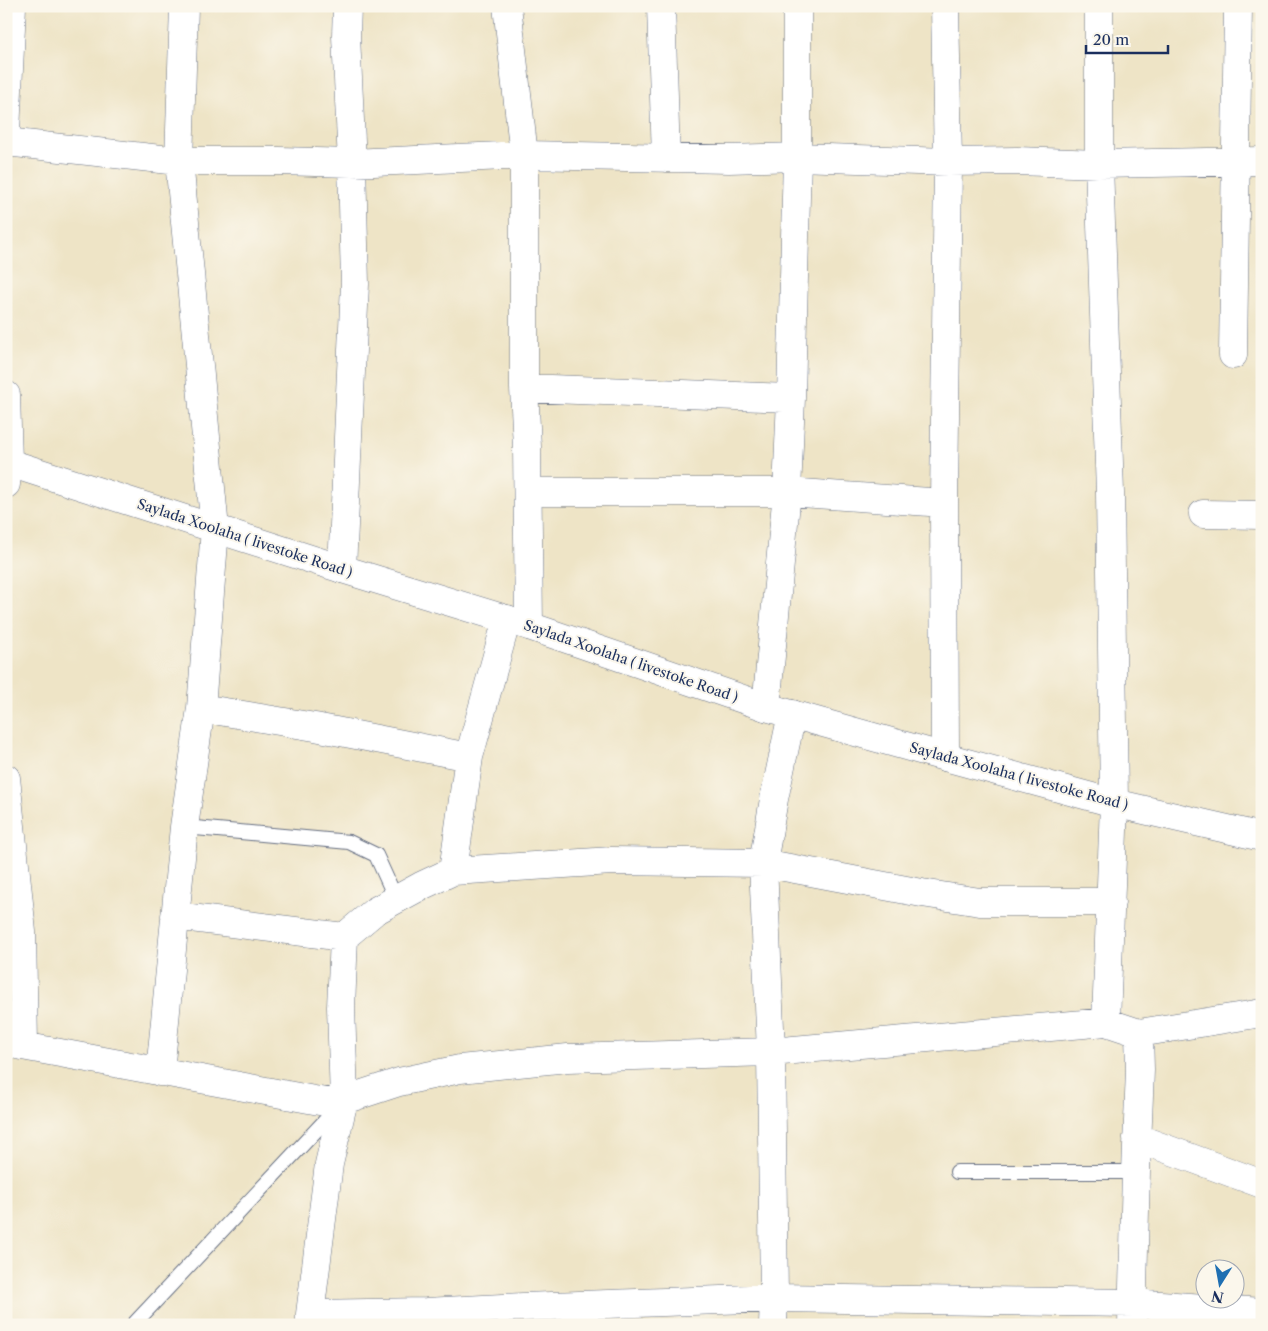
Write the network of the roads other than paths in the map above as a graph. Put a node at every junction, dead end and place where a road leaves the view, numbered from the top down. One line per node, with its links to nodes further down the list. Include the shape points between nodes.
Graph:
1 (12, 6): 10 (street)
2 (184, 6): 15 (street)
3 (346, 6): 18 (street)
4 (507, 6): 12 (street)
5 (662, 6): 14 (street)
6 (796, 6): 13 (street)
7 (944, 6): 17 (street)
8 (1099, 6): 19 (street)
9 (1238, 6): 16 (street)
10 (6, 132)
11 (6, 142): 15 (street)
12 (524, 155): 14 (street); 18 (street); 21 (street)
13 (797, 157): 14 (street); 17 (street); 23 (street)
14 (666, 158)
15 (179, 161): 18 (street); 30 (street)
16 (1249, 161): 19 (street); 20 (street)
17 (948, 162): 19 (street); 27 (street)
18 (352, 163): 31 (street, via 355,284)
19 (1099, 164): 39 (street, via 1110,494)
20 (1232, 355)
21 (524, 388): 23 (street); 25 (street)
22 (6, 395): 24 (street)
23 (791, 398): 26 (street)
24 (7, 469): 30 (street, Saylada Xoolaha ( livestoke Road ))
25 (528, 492): 26 (street); 32 (street)
26 (787, 492): 27 (street); 33 (street)
27 (944, 503): 37 (street)
28 (1203, 514): 29 (street)
29 (1262, 515)
30 (215, 528): 31 (street, Saylada Xoolaha ( livestoke Road )); 34 (street)
31 (342, 569): 32 (street, Saylada Xoolaha ( livestoke Road ))
32 (518, 622): 33 (street, Saylada Xoolaha ( livestoke Road )); 36 (street)
33 (766, 707): 35 (street, Saylada Xoolaha ( livestoke Road ))
34 (201, 708): 36 (street); 40 (street)
35 (792, 714): 37 (street, Saylada Xoolaha ( livestoke Road )); 42 (street)
36 (469, 757): 43 (street)
37 (945, 757): 39 (street, Saylada Xoolaha ( livestoke Road ))
38 (6, 778): 51 (street, via 22,932)
39 (1114, 803): 41 (street, Saylada Xoolaha ( livestoke Road )); 45 (street)
40 (184, 827): 44 (lane, via 349,842 376,855); 46 (street)
41 (1262, 837)
42 (763, 863): 43 (street, via 612,861); 45 (street, via 980,902); 52 (street)
43 (454, 871): 44 (street)
44 (396, 899): 47 (street)
45 (1111, 902): 49 (street)
46 (175, 916): 47 (street); 53 (street)
47 (344, 937): 54 (street, via 341,1007)
48 (1262, 1013): 50 (street)
49 (1106, 1022): 50 (street); 52 (street)
50 (1140, 1033): 55 (street)
51 (15, 1044): 53 (street)
52 (771, 1052): 54 (street, via 568,1058 460,1069 399,1082); 59 (street)
53 (160, 1072): 54 (street, via 325,1102)
54 (344, 1100): 62 (street, via 329,1164); 63 (lane)
55 (1137, 1138): 57 (street); 58 (street)
56 (957, 1172): 57 (lane)
57 (1136, 1172): 61 (street)
58 (1262, 1184)
59 (773, 1312): 61 (street); 62 (street, via 523,1307)
60 (1262, 1312): 61 (street)
61 (1132, 1314)
62 (310, 1319)
63 (132, 1325)

